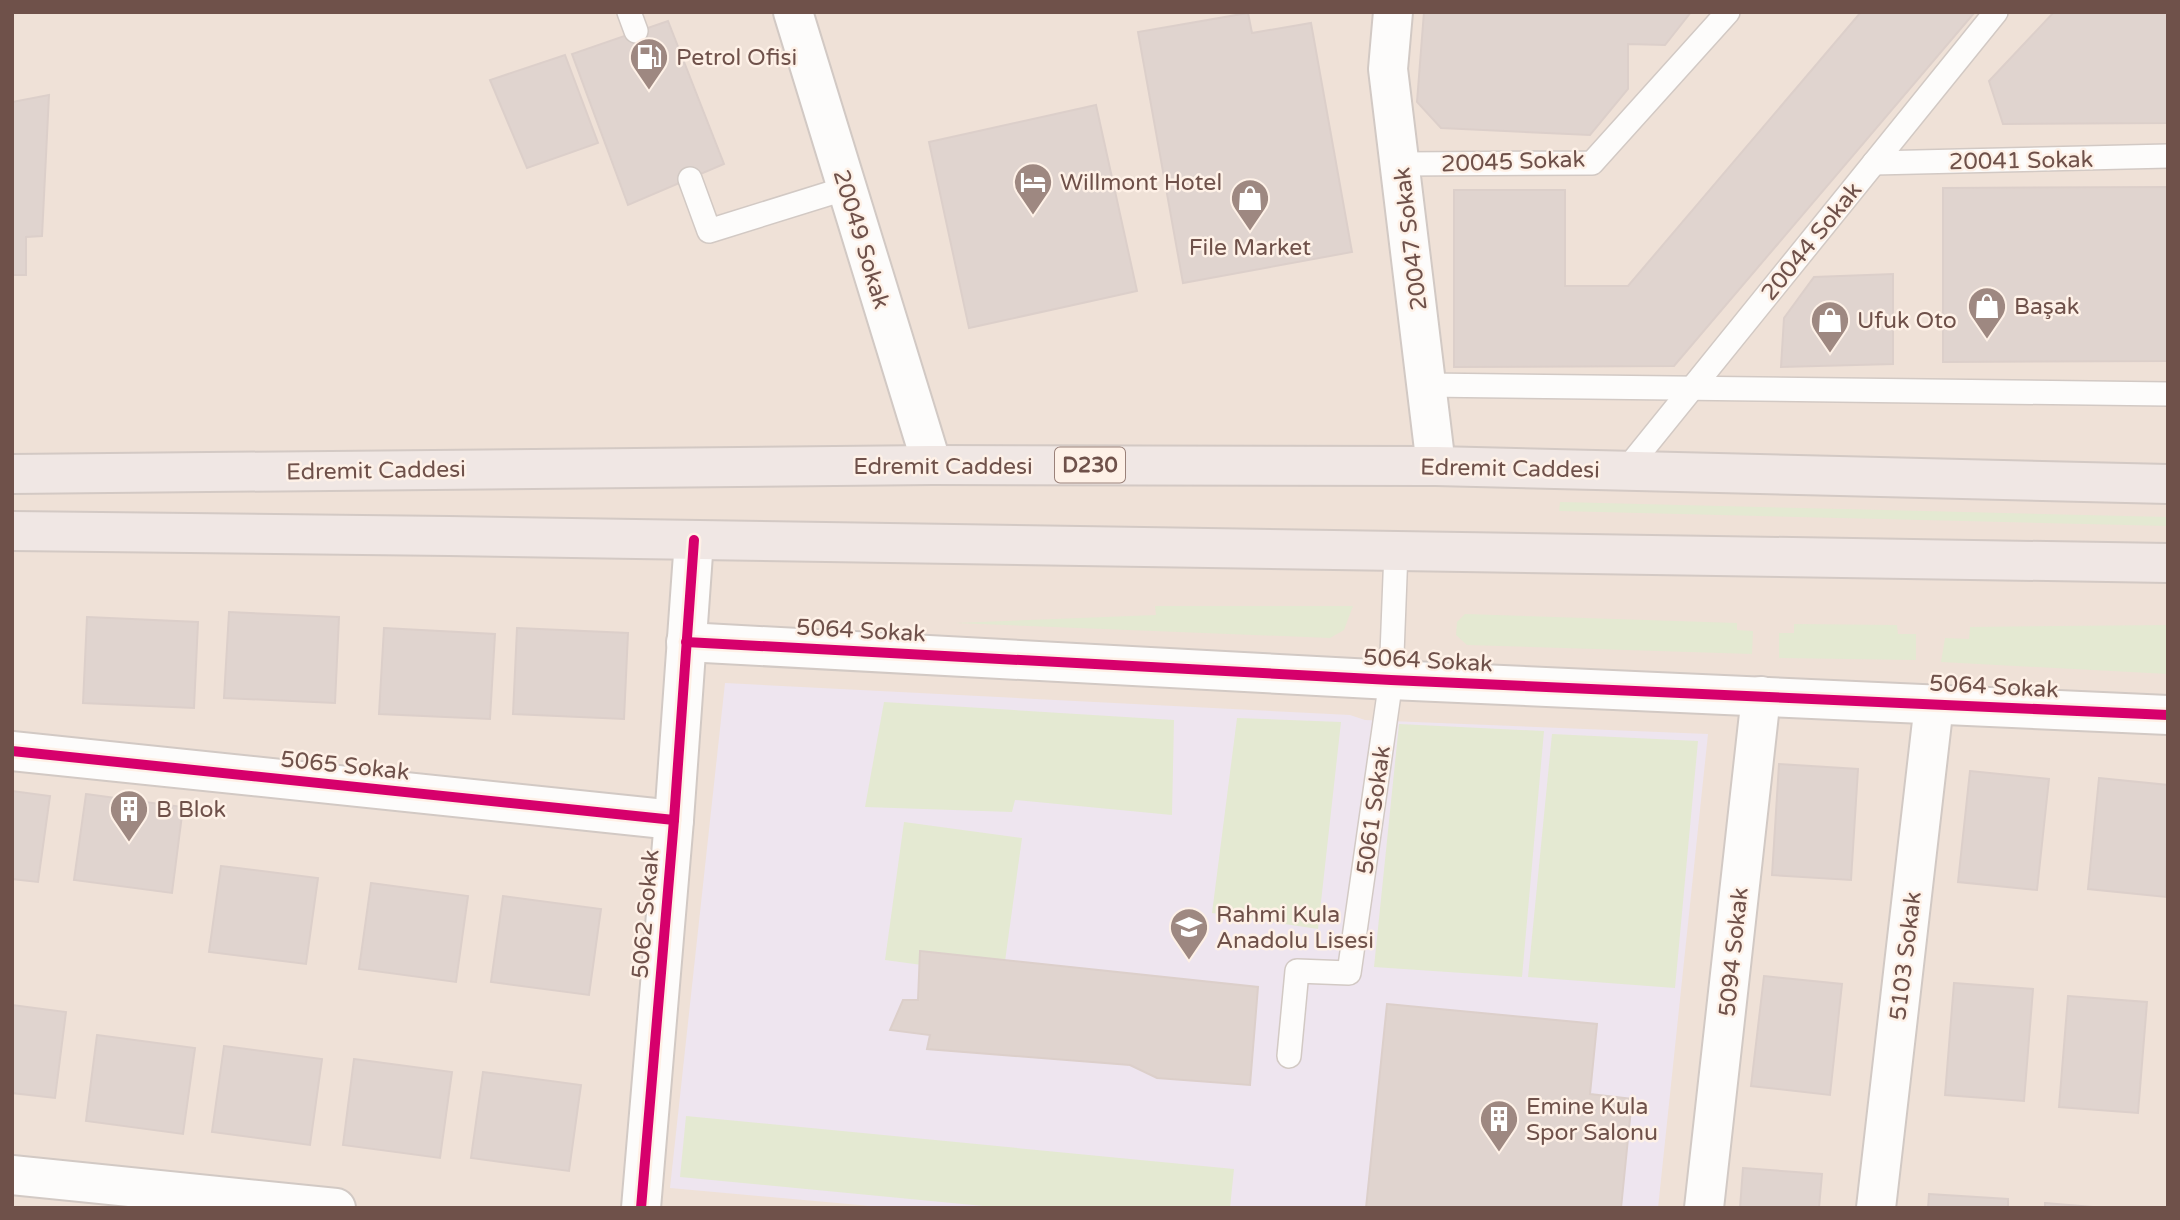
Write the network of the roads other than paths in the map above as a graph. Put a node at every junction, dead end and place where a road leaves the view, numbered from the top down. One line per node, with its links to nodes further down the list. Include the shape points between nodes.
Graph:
1 (793, 12): 9 (street, 20049 Sokak)
2 (1393, 12): 7 (street, 20047 Sokak, via 1388,69)
3 (1728, 12): 7 (lane, 20045 Sokak, via 1592,163)
4 (1996, 12): 6 (lane, 20044 Sokak)
5 (2168, 156): 6 (lane, 20041 Sokak)
6 (1874, 163): 11 (lane, 20044 Sokak)
7 (1401, 164): 10 (street, 20047 Sokak)
8 (690, 179): 9 (lane, via 709,230)
9 (846, 188): 13 (street, 20049 Sokak)
10 (1426, 385): 11 (lane); 14 (street, 20047 Sokak)
11 (1691, 389): 12 (lane); 15 (lane, 20044 Sokak)
12 (2168, 394)
13 (932, 465): 14 (highway, Edremit Caddesi / D230); 16 (highway, Edremit Caddesi / D230)
14 (1436, 466): 15 (highway, Edremit Caddesi / D230)
15 (1626, 470): 17 (highway, Edremit Caddesi / D230)
16 (12, 474)
17 (2168, 484)
18 (13, 532): 19 (highway)
19 (694, 540): 20 (highway); 22 (street, 5062 Sokak)
20 (1396, 551): 21 (highway); 23 (lane, 5061 Sokak)
21 (2168, 563)
22 (686, 642): 23 (street, 5064 Sokak); 28 (street, 5062 Sokak)
23 (1391, 680): 24 (street, 5064 Sokak); 29 (lane, 5061 Sokak, via 1349,973 1297,971)
24 (1761, 696): 25 (street, 5064 Sokak); 34 (street, 5094 Sokak)
25 (1934, 704): 26 (street, 5064 Sokak); 35 (street, 5103 Sokak)
26 (2168, 715)
27 (12, 751): 28 (street, 5065 Sokak)
28 (674, 820): 33 (street, 5062 Sokak)
29 (1289, 1056)
30 (12, 1175): 31 (street)
31 (253, 1204): 32 (street)
32 (336, 1208)
33 (641, 1208)
34 (1704, 1208)
35 (1876, 1208)

